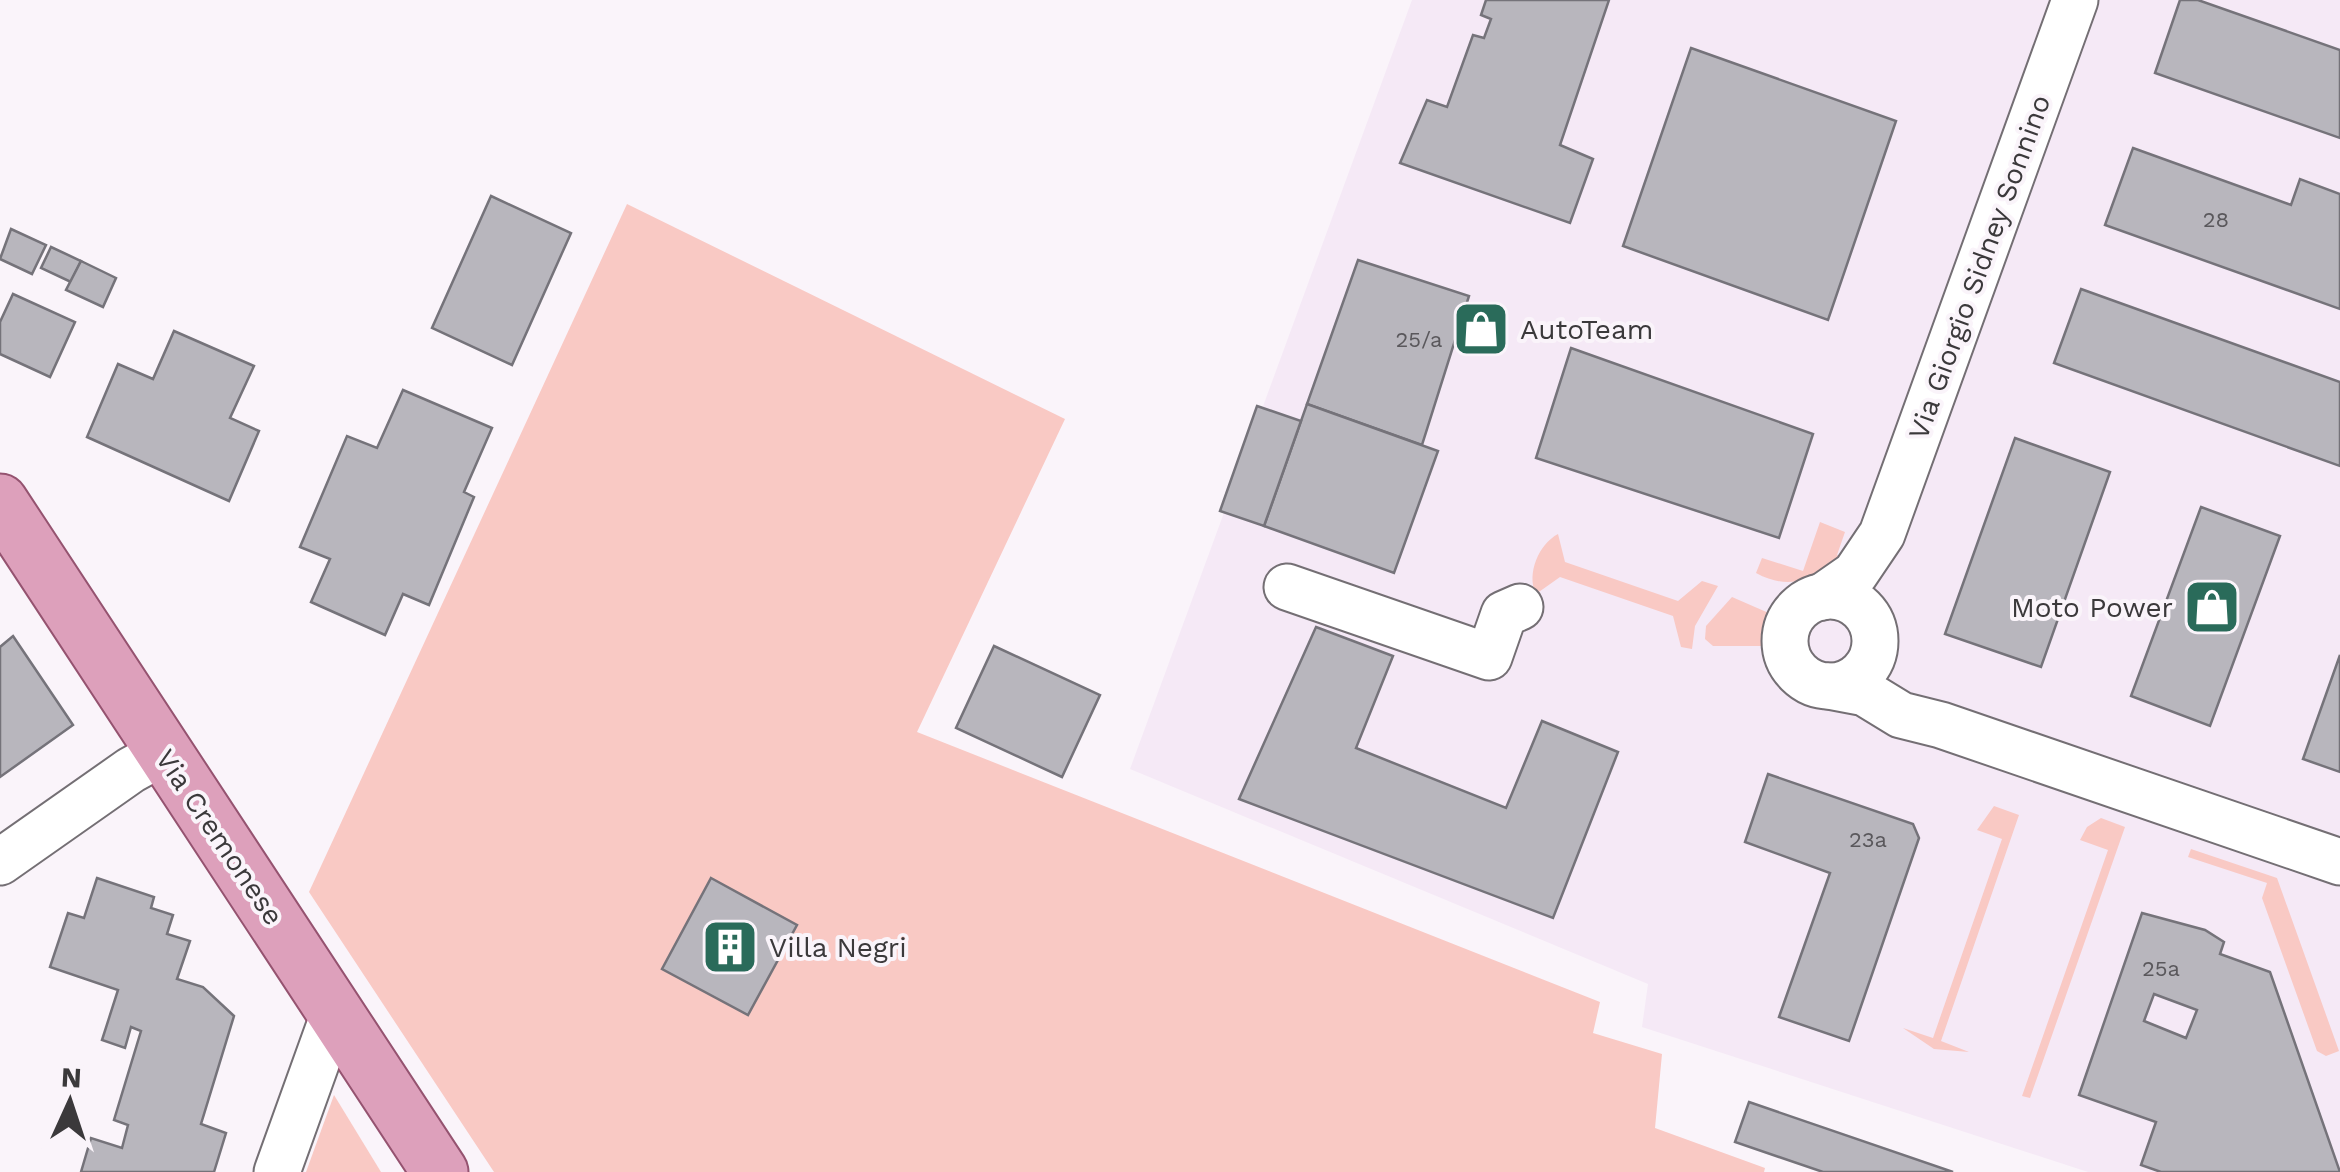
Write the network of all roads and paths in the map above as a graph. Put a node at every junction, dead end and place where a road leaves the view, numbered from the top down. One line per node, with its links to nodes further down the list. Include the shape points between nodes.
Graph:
1 (2075, 0): 3 (street, Via Giorgio Sidney Sonnino)
2 (0, 502): 10 (main road, Via Cremonese)
3 (1882, 534): 5 (street, Via Giorgio Sidney Sonnino, via 1855,574); 7 (street, Via Giorgio Sidney Sonnino)
4 (1288, 587): 6 (street, via 1489,657 1504,614)
5 (1822, 597): 7 (street, via 1859,607); 8 (street, via 1792,617 1786,650 1799,673)
6 (1520, 607)
7 (1875, 637): 8 (street, via 1872,657 1855,679); 9 (street, via 1919,705)
8 (1828, 686): 9 (street, via 1865,693 1901,715)
9 (1942, 724): 12 (street)
10 (162, 754): 11 (street); 13 (main road, Via Cremonese)
11 (0, 862)
12 (2340, 862)
13 (336, 1008): 14 (street); 15 (main road, Via Cremonese)
14 (277, 1172)
15 (440, 1172)

